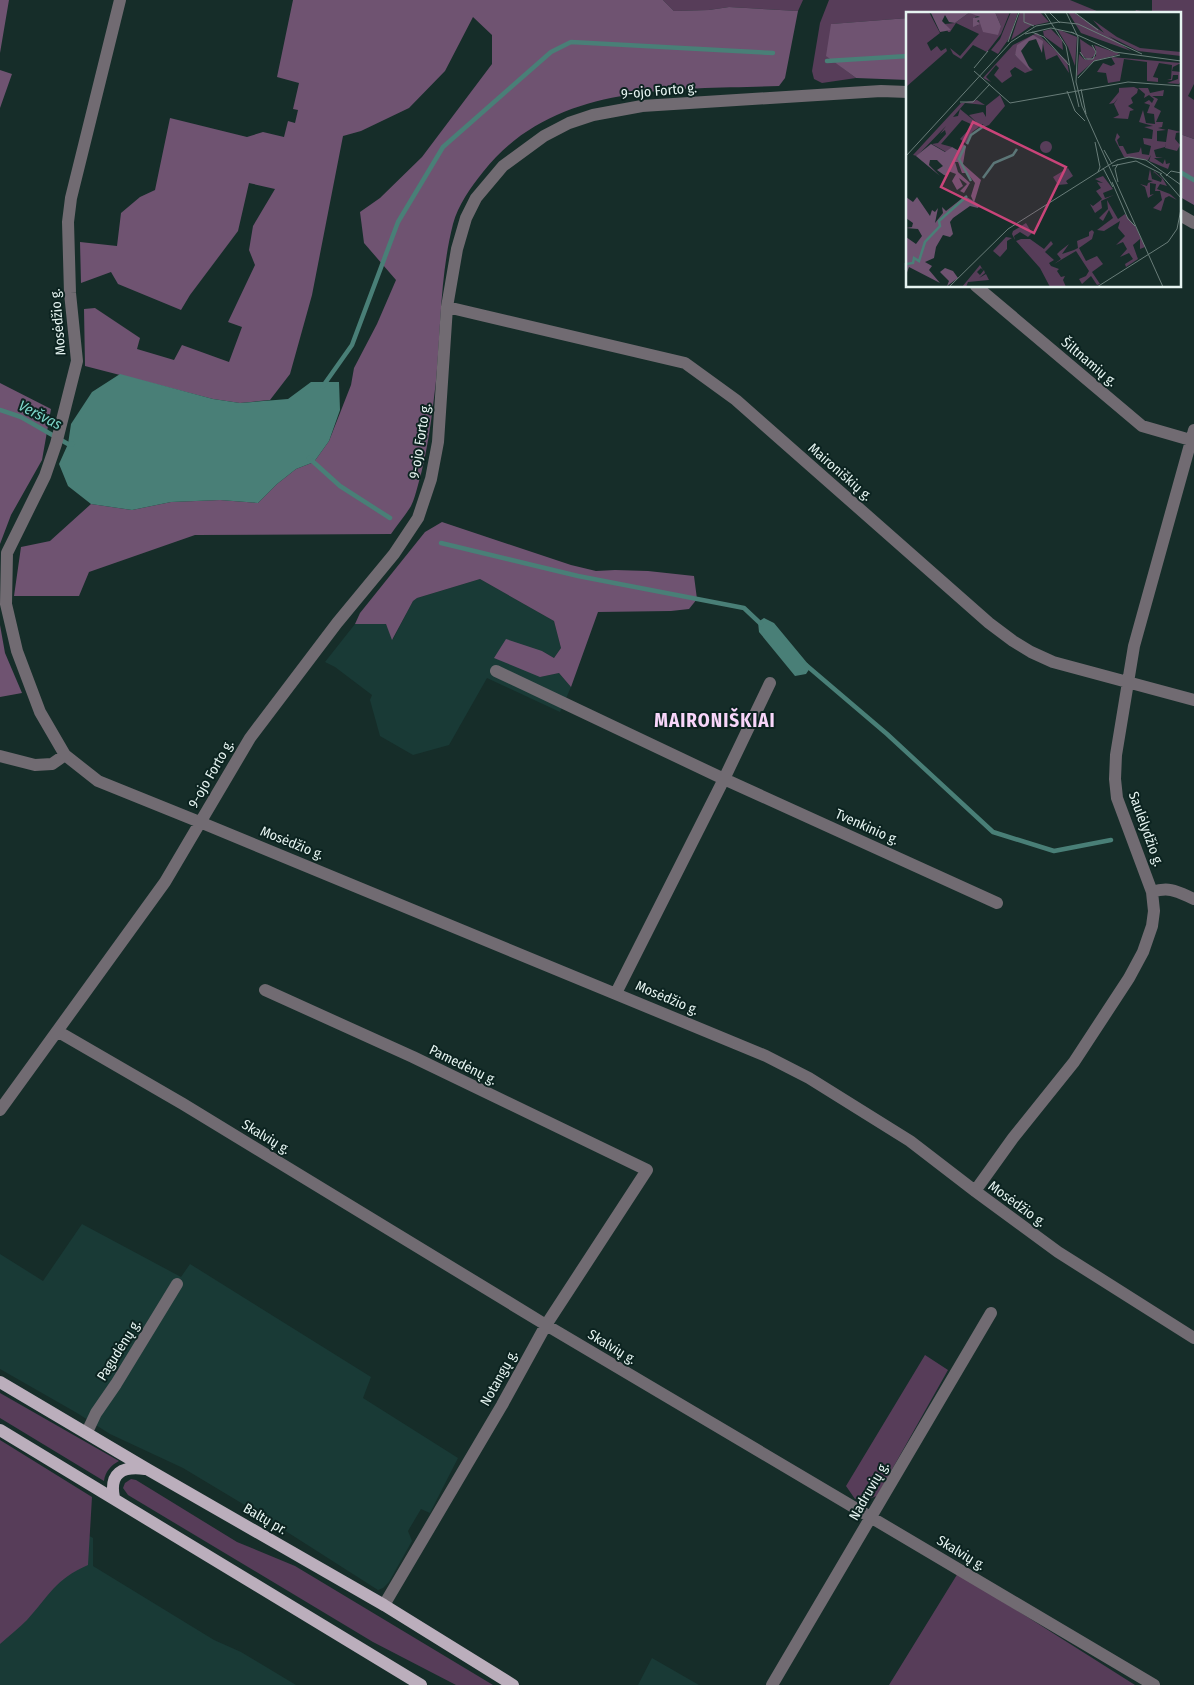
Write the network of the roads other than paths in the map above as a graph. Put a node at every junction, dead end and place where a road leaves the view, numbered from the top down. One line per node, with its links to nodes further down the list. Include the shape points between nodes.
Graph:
1 (120, 0): 12 (street, Mosėdžio g., via 70,198 70,275 77,361 45,476 7,553 6,604 17,652 40,712)
2 (906, 92): 6 (street, 9-ojo Forto g., via 642,106 593,115 570,123 544,136 503,166 476,198 457,248)
3 (1182, 216): 4 (street)
4 (1194, 223)
5 (978, 288): 7 (street, Šiltnamių g., via 1142,426)
6 (447, 307): 9 (street, Maironiškių g., via 685,363 736,400 1013,641 1054,662); 15 (street, 9-ojo Forto g., via 438,442 431,479 418,518 394,554 250,738)
7 (1193, 437): 9 (street, Saulėlydžio g., via 1143,610)
8 (496, 671): 14 (street, Tvenkinio g.)
9 (1127, 682): 11 (street, Maironiškių g.); 16 (street, Saulėlydžio g., via 1116,755 1117,798)
10 (770, 683): 14 (street)
11 (1194, 700)
12 (65, 755): 13 (street, via 52,764 35,765); 15 (street, Mosėdžio g., via 98,782)
13 (0, 756)
14 (724, 779): 18 (street, Tvenkinio g.); 20 (street)
15 (201, 822): 20 (street, Mosėdžio g.); 21 (street, 9-ojo Forto g., via 165,882)
16 (1152, 892): 17 (street, via 1163,888); 24 (street, Saulėlydžio g., via 1152,926 1129,978 1074,1062)
17 (1194, 899)
18 (997, 903)
19 (265, 990): 23 (street, Pamedėnų g.)
20 (616, 993): 24 (street, Mosėdžio g., via 766,1056 809,1078 910,1141)
21 (57, 1031): 22 (street, 9-ojo Forto g.); 27 (street, Skalvių g.)
22 (0, 1110)
23 (647, 1170): 27 (street, Notangų g.)
24 (974, 1191): 28 (street, Mosėdžio g., via 1058,1252)
25 (177, 1284): 31 (street, Pagudėnų g.)
26 (991, 1312): 34 (street, Nadruvių g.)
27 (546, 1325): 34 (street, Skalvių g.); 35 (street, Notangų g.)
28 (1194, 1338)
29 (0, 1382): 31 (main road, Baltų pr.)
30 (0, 1430): 33 (main road)
31 (86, 1432): 32 (main road, Baltų pr.)
32 (147, 1469): 33 (main road, via 133,1467 118,1474 112,1488); 35 (main road, Baltų pr.)
33 (114, 1498): 36 (main road)
34 (871, 1517): 38 (street, Nadruvių g.); 39 (street, Skalvių g.)
35 (384, 1605): 37 (main road, Baltų pr.)
36 (421, 1685)
37 (513, 1685)
38 (772, 1685)
39 (1154, 1685)

